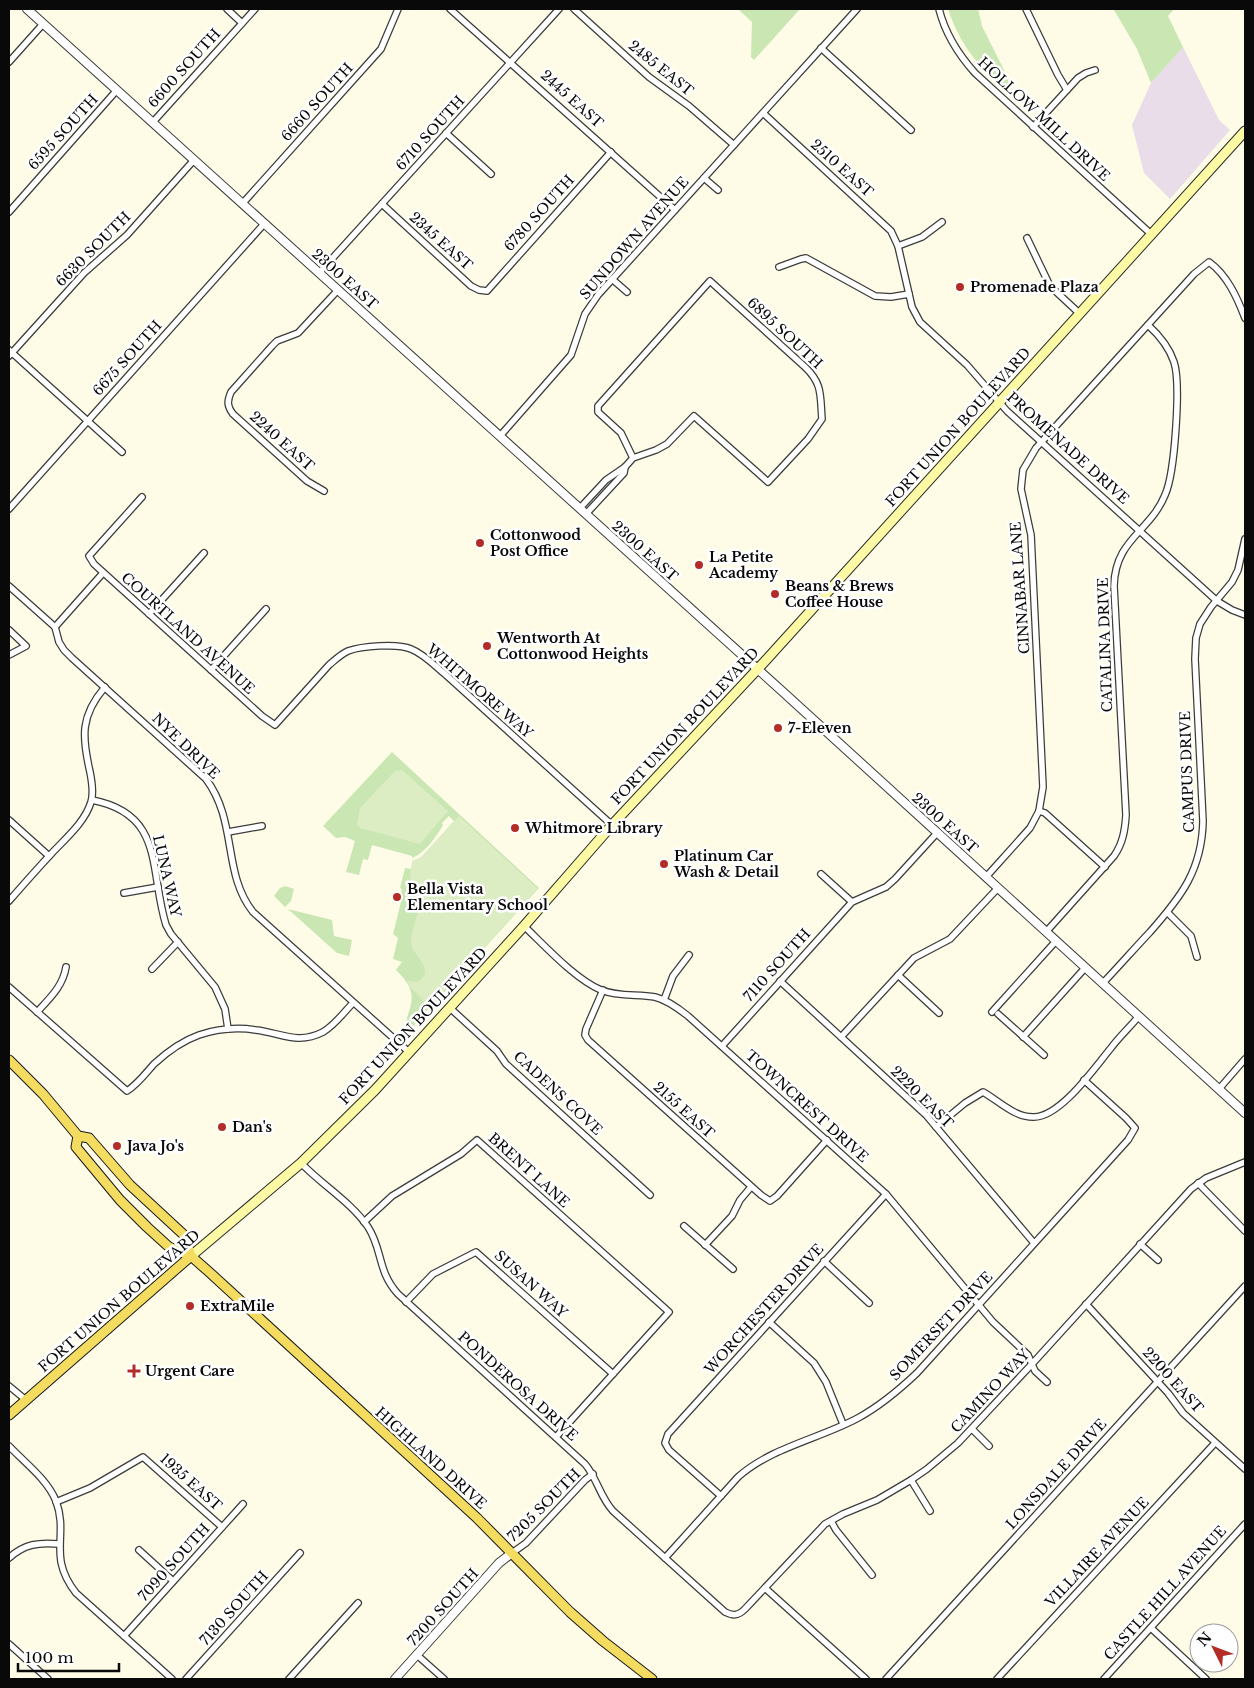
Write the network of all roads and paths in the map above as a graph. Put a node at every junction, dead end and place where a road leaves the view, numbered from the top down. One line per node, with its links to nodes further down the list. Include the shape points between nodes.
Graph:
1 (27, 9): 12 (street, 2300 EAST)
2 (227, 9): 11 (street)
3 (255, 9): 11 (street, 6600 SOUTH)
4 (398, 9): 31 (street, 6660 SOUTH, via 381,49)
5 (450, 9): 14 (street, 2445 EAST)
6 (559, 9): 14 (street, 6710 SOUTH)
7 (574, 9): 25 (street, 2485 EAST, via 649,77)
8 (857, 9): 13 (street, SUNDOWN AVENUE)
9 (939, 9): 21 (street, HOLLOW MILL DRIVE, via 946,31 964,61)
10 (1026, 9): 18 (street)
11 (242, 23): 20 (street, 6600 SOUTH)
12 (44, 24): 15 (street); 17 (street, 2300 EAST)
13 (821, 48): 19 (street, SUNDOWN AVENUE); 22 (street)
14 (511, 61): 24 (street, 6710 SOUTH); 26 (street, 2445 EAST)
15 (9, 62)
16 (1095, 70): 18 (street, via 1078,78)
17 (117, 90): 20 (street, 2300 EAST); 34 (street, 6595 SOUTH)
18 (1067, 90): 21 (street)
19 (763, 113): 25 (street, SUNDOWN AVENUE); 39 (street, 2510 EAST, via 885,224)
20 (152, 122): 27 (street, 2300 EAST)
21 (1033, 127): 37 (street, HOLLOW MILL DRIVE)
22 (911, 130)
23 (1245, 131): 37 (main road, FORT UNION BOULEVARD)
24 (446, 133): 28 (street); 32 (street, 6710 SOUTH)
25 (734, 145): 29 (street, SUNDOWN AVENUE)
26 (611, 152): 33 (street, 2445 EAST); 44 (street, 6780 SOUTH)
27 (194, 160): 31 (street, 2300 EAST); 50 (street, 6630 SOUTH, via 127,235 90,266)
28 (492, 174)
29 (704, 178): 30 (street, SUNDOWN AVENUE); 33 (street, SUNDOWN AVENUE)
30 (718, 190)
31 (242, 204): 36 (street, 2300 EAST)
32 (382, 204): 41 (street, 6710 SOUTH); 44 (street, 2345 EAST, via 471,286)
33 (675, 210): 42 (street, SUNDOWN AVENUE)
34 (9, 212)
35 (942, 222): 39 (street, via 922,237)
36 (264, 224): 41 (street, 2300 EAST); 52 (street, 6675 SOUTH)
37 (1151, 234): 47 (main road, FORT UNION BOULEVARD)
38 (1027, 238): 47 (street, via 1050,286)
39 (898, 246): 46 (street, PROMENADE DRIVE)
40 (779, 268): 46 (street, via 806,258 875,296)
41 (319, 273): 43 (street, 2300 EAST)
42 (612, 279): 45 (street); 53 (street, SUNDOWN AVENUE, via 585,314 571,355)
43 (338, 290): 53 (street, 2300 EAST); 58 (street, 2240 EAST, via 298,333 272,346 231,392 227,405 307,481)
44 (487, 292)
45 (627, 292)
46 (909, 294): 51 (street, PROMENADE DRIVE, via 920,322 967,365)
47 (1080, 313): 51 (main road, FORT UNION BOULEVARD)
48 (1245, 318): 49 (street, CINNABAR LANE, via 1221,272 1209,262)
49 (1148, 325): 54 (street, CINNABAR LANE); 63 (street, CATALINA DRIVE, via 1170,352 1177,374 1178,393 1168,485 1156,511)
50 (10, 353): 52 (street)
51 (998, 402): 54 (street, PROMENADE DRIVE); 75 (main road, FORT UNION BOULEVARD)
52 (88, 421): 55 (street); 61 (street, 6675 SOUTH)
53 (500, 436): 60 (street, 2300 EAST)
54 (1041, 442): 63 (street, PROMENADE DRIVE); 80 (street, CINNABAR LANE, via 1027,461 1021,482 1031,535 1043,787)
55 (122, 452)
56 (633, 458): 56 (street, 6895 SOUTH, via 667,444 694,416 768,482 822,420 819,384 710,281 598,406 598,412 621,433); 57 (street, 6895 SOUTH)
57 (625, 467): 60 (street, 6895 SOUTH, via 606,480); 62 (street, 6895 SOUTH, via 624,473)
58 (324, 491)
59 (142, 497): 66 (street, COURTLAND AVENUE, via 89,556)
60 (580, 508): 62 (street, 2300 EAST)
61 (9, 509)
62 (586, 514): 75 (street, 2300 EAST)
63 (1139, 530): 68 (street, PROMENADE DRIVE); 87 (street, CATALINA DRIVE, via 1121,554 1114,578 1126,815 1119,848)
64 (1245, 539): 68 (street, CAMPUS DRIVE, via 1238,570)
65 (204, 553): 70 (street)
66 (103, 573): 70 (street, COURTLAND AVENUE); 72 (street)
67 (9, 586): 72 (street, NYE DRIVE)
68 (1217, 601): 71 (street, PROMENADE DRIVE); 95 (street, CAMPUS DRIVE, via 1200,624 1195,648 1201,846 1190,879)
69 (266, 609): 76 (street)
70 (149, 614): 76 (street, COURTLAND AVENUE)
71 (1245, 615)
72 (55, 627): 77 (street, NYE DRIVE, via 64,650)
73 (9, 630): 74 (street, via 26,646)
74 (9, 655)
75 (758, 669): 82 (main road, FORT UNION BOULEVARD); 85 (street, 2300 EAST)
76 (211, 670): 78 (street, COURTLAND AVENUE)
77 (105, 687): 79 (street, via 84,723); 84 (street, NYE DRIVE, via 206,779 221,804)
78 (275, 725): 82 (street, WHITMORE WAY, via 330,665 349,650 397,645 410,648 446,675)
79 (92, 800): 86 (street, via 84,816); 90 (street, LUNA WAY, via 123,810 141,827 150,848)
80 (1039, 811): 87 (street, via 1046,813); 89 (street, CINNABAR LANE, via 1030,828)
81 (9, 820): 86 (street)
82 (612, 825): 96 (main road, FORT UNION BOULEVARD)
83 (262, 826): 84 (street)
84 (228, 832): 111 (street, NYE DRIVE, via 236,881 248,906)
85 (937, 833): 89 (street, 2300 EAST); 94 (street, via 886,887)
86 (49, 856): 93 (street)
87 (1105, 867): 97 (street, CATALINA DRIVE)
88 (821, 874): 94 (street)
89 (986, 877): 91 (street, 2300 EAST)
90 (158, 887): 92 (street); 99 (street, LUNA WAY, via 166,925)
91 (998, 888): 97 (street, 2300 EAST); 105 (street, via 950,939 914,958)
92 (124, 892)
93 (9, 901)
94 (852, 902): 106 (street, 7110 SOUTH)
95 (1168, 913): 101 (street, via 1191,936); 107 (street, CAMPUS DRIVE)
96 (524, 926): 109 (street, TOWNCREST DRIVE, via 581,978); 112 (main road, FORT UNION BOULEVARD)
97 (1046, 932): 98 (street, 2300 EAST)
98 (1056, 941): 103 (street, 2300 EAST); 117 (street, via 995,1013)
99 (178, 942): 104 (street); 116 (street, LUNA WAY, via 215,986 225,1009)
100 (689, 955): 110 (street, via 673,976)
101 (1197, 957)
102 (66, 968): 113 (street, via 59,988)
103 (1085, 968): 107 (street, 2300 EAST); 117 (street)
104 (152, 969)
105 (898, 975): 114 (street); 118 (street)
106 (780, 981): 118 (street, 2220 EAST); 119 (street, 7110 SOUTH)
107 (1103, 984): 115 (street, 2300 EAST)
108 (9, 987): 113 (street)
109 (603, 990): 110 (street, TOWNCREST DRIVE); 133 (street, 2155 EAST, via 585,1035)
110 (664, 1000): 119 (street, TOWNCREST DRIVE)
111 (353, 1002): 116 (street, via 324,1032 310,1037 296,1039 257,1030); 120 (street, NYE DRIVE)
112 (450, 1008): 120 (main road, FORT UNION BOULEVARD); 135 (street, CADENS COVE, via 497,1051 506,1064)
113 (37, 1012): 116 (street, via 127,1091 182,1042)
114 (939, 1013)
115 (1139, 1016): 124 (street); 125 (street, 2300 EAST)
116 (228, 1029)
117 (1023, 1036): 121 (street)
118 (842, 1037): 127 (street, 2220 EAST)
119 (722, 1046): 129 (street, TOWNCREST DRIVE)
120 (410, 1053): 131 (main road, FORT UNION BOULEVARD)
121 (1044, 1055)
122 (1245, 1059): 125 (street)
123 (9, 1060): 128 (main road, HIGHLAND DRIVE)
124 (1084, 1080): 127 (street, via 1047,1115 1035,1118 1021,1116 983,1092); 139 (street, SOMERSET DRIVE, via 1135,1128 1128,1140)
125 (1219, 1089): 126 (street, 2300 EAST)
126 (1245, 1113)
127 (936, 1127): 139 (street, 2220 EAST)
128 (78, 1136): 142 (main road, HIGHLAND DRIVE, via 89,1138 130,1185 184,1235); 142 (main road, HIGHLAND DRIVE, via 76,1147 120,1200 169,1247)
129 (827, 1140): 133 (street, 2155 EAST, via 770,1201); 134 (street, TOWNCREST DRIVE)
130 (1245, 1162): 132 (street, CAMINO WAY)
131 (301, 1163): 136 (street, PONDEROSA DRIVE); 142 (main road, FORT UNION BOULEVARD)
132 (1198, 1183): 138 (street); 140 (street, CAMINO WAY)
133 (751, 1187): 141 (street, via 732,1216)
134 (886, 1194): 144 (street, WORCHESTER DRIVE); 149 (street, TOWNCREST DRIVE)
135 (650, 1195)
136 (364, 1222): 147 (street, PONDEROSA DRIVE, via 374,1238 385,1278); 153 (street, BRENT LANE, via 392,1196 461,1154 477,1140 669,1312)
137 (684, 1226): 141 (street)
138 (1245, 1231)
139 (1034, 1243): 149 (street, SOMERSET DRIVE)
140 (1140, 1244): 143 (street); 150 (street, CAMINO WAY)
141 (706, 1245): 145 (street)
142 (191, 1256): 157 (main road, FORT UNION BOULEVARD); 177 (main road, HIGHLAND DRIVE, via 437,1480)
143 (1158, 1260)
144 (824, 1261): 148 (street); 151 (street, WORCHESTER DRIVE)
145 (733, 1270)
146 (1245, 1286): 155 (street, LONSDALE DRIVE)
147 (406, 1302): 153 (street, SUSAN WAY, via 433,1274 476,1252); 161 (street, PONDEROSA DRIVE)
148 (869, 1303)
149 (978, 1304): 152 (street, TOWNCREST DRIVE, via 1028,1355); 159 (street, SOMERSET DRIVE, via 898,1390 877,1407)
150 (1086, 1304): 152 (street, CAMINO WAY); 155 (street, 2200 EAST)
151 (769, 1322): 159 (street, via 814,1364 826,1382); 168 (street, WORCHESTER DRIVE, via 668,1434 665,1443)
152 (1032, 1364): 154 (street, TOWNCREST DRIVE); 160 (street, CAMINO WAY)
153 (613, 1374): 161 (street)
154 (1047, 1382)
155 (1157, 1382): 162 (street, 2200 EAST, via 1183,1413); 198 (street, LONSDALE DRIVE)
156 (9, 1386): 157 (street)
157 (26, 1400): 158 (main road, FORT UNION BOULEVARD)
158 (9, 1415)
159 (843, 1424): 168 (street, SOMERSET DRIVE, via 761,1461 738,1477)
160 (972, 1429): 164 (street); 167 (street, CAMINO WAY)
161 (556, 1437): 166 (street, PONDEROSA DRIVE)
162 (1215, 1443): 165 (street, 2200 EAST); 199 (street, VILLAIRE AVENUE)
163 (9, 1446): 169 (street, via 45,1483)
164 (989, 1446)
165 (1245, 1469)
166 (593, 1474): 177 (street, 7205 SOUTH, via 526,1544); 180 (street, PONDEROSA DRIVE, via 607,1504)
167 (911, 1480): 171 (street); 172 (street, CAMINO WAY)
168 (721, 1496): 180 (street, SOMERSET DRIVE)
169 (56, 1502): 174 (street, 1935 EAST, via 90,1488 143,1457); 175 (street, via 60,1521)
170 (243, 1504): 174 (street, 7090 SOUTH)
171 (930, 1511)
172 (831, 1521): 181 (street); 183 (street, CAMINO WAY, via 815,1533)
173 (1245, 1524): 186 (street, CASTLE HILL AVENUE)
174 (222, 1527): 182 (street, 7090 SOUTH)
175 (59, 1544): 179 (street, via 36,1543); 187 (street, via 60,1563 67,1582)
176 (139, 1550): 182 (street)
177 (512, 1553): 189 (street, 7200 SOUTH, via 499,1563); 196 (main road, HIGHLAND DRIVE, via 585,1625)
178 (300, 1554): 192 (street, 7130 SOUTH)
179 (9, 1558)
180 (665, 1558): 185 (street, PONDEROSA DRIVE, via 725,1612)
181 (872, 1575)
182 (173, 1581): 187 (street, 7090 SOUTH)
183 (765, 1588): 185 (street, CAMINO WAY, via 741,1614); 197 (street)
184 (358, 1603): 193 (street)
185 (735, 1615)
186 (1150, 1628): 200 (street, CASTLE HILL AVENUE); 201 (street)
187 (124, 1636): 191 (street)
188 (9, 1644): 190 (street)
189 (417, 1655): 194 (street, 7200 SOUTH); 195 (street)
190 (48, 1679)
191 (172, 1679)
192 (186, 1679)
193 (290, 1679)
194 (395, 1679)
195 (444, 1679)
196 (652, 1679)
197 (866, 1679)
198 (886, 1679)
199 (997, 1679)
200 (1104, 1679)
201 (1206, 1679)

